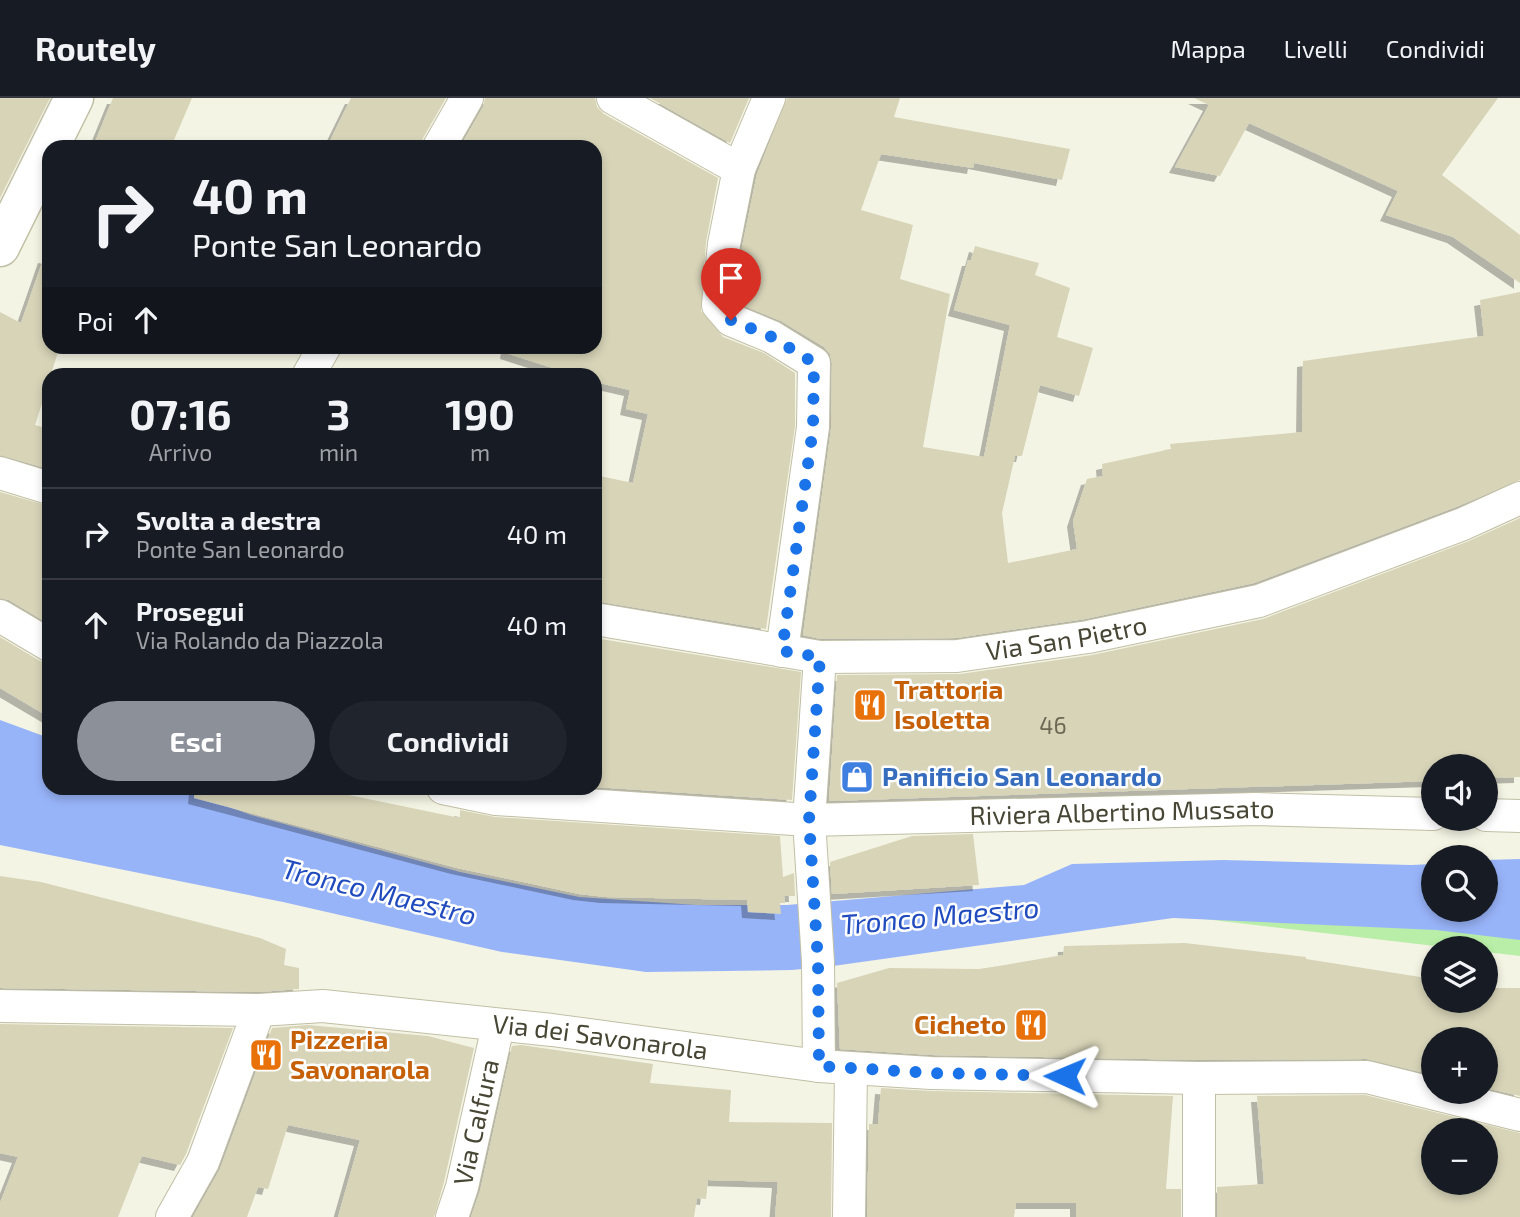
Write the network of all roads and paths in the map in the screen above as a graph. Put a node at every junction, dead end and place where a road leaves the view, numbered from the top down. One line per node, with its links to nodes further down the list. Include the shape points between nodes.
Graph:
1 (74, 98): 5 (street)
2 (467, 98): 6 (street)
3 (613, 98): 8 (street)
4 (769, 98): 8 (street)
5 (53, 140)
6 (443, 140)
7 (42, 162): 9 (street)
8 (738, 169): 16 (street, via 718,306 731,320 772,337 814,363 813,428)
9 (0, 247)
10 (0, 473): 11 (street)
11 (42, 486)
12 (1520, 498): 17 (street, Via San Pietro, via 1259,601 1088,637 957,656)
13 (0, 616): 15 (street)
14 (602, 620): 16 (street, Via San Pietro)
15 (42, 641)
16 (782, 651): 17 (street, Via San Pietro)
17 (820, 657): 22 (street)
18 (477, 795): 22 (street, Riviera Albertino Mussato)
19 (1421, 814): 22 (street, Riviera Albertino Mussato, via 1256,808)
20 (1498, 815): 21 (street)
21 (1520, 816)
22 (809, 820): 26 (street)
23 (0, 1006): 24 (street, Via dei Savonarola)
24 (259, 1010): 25 (street, Via dei Savonarola, via 323,1006); 30 (street, via 203,1162)
25 (498, 1026): 26 (street, Via dei Savonarola); 31 (street, Via Calfura)
26 (819, 1066): 27 (street, Via dei Savonarola)
27 (852, 1069): 28 (street, Via dei Savonarola); 32 (street)
28 (1199, 1078): 29 (street, Via dei Savonarola, via 1367,1077); 33 (street)
29 (1520, 1115)
30 (172, 1217)
31 (452, 1217)
32 (849, 1217)
33 (1199, 1217)

